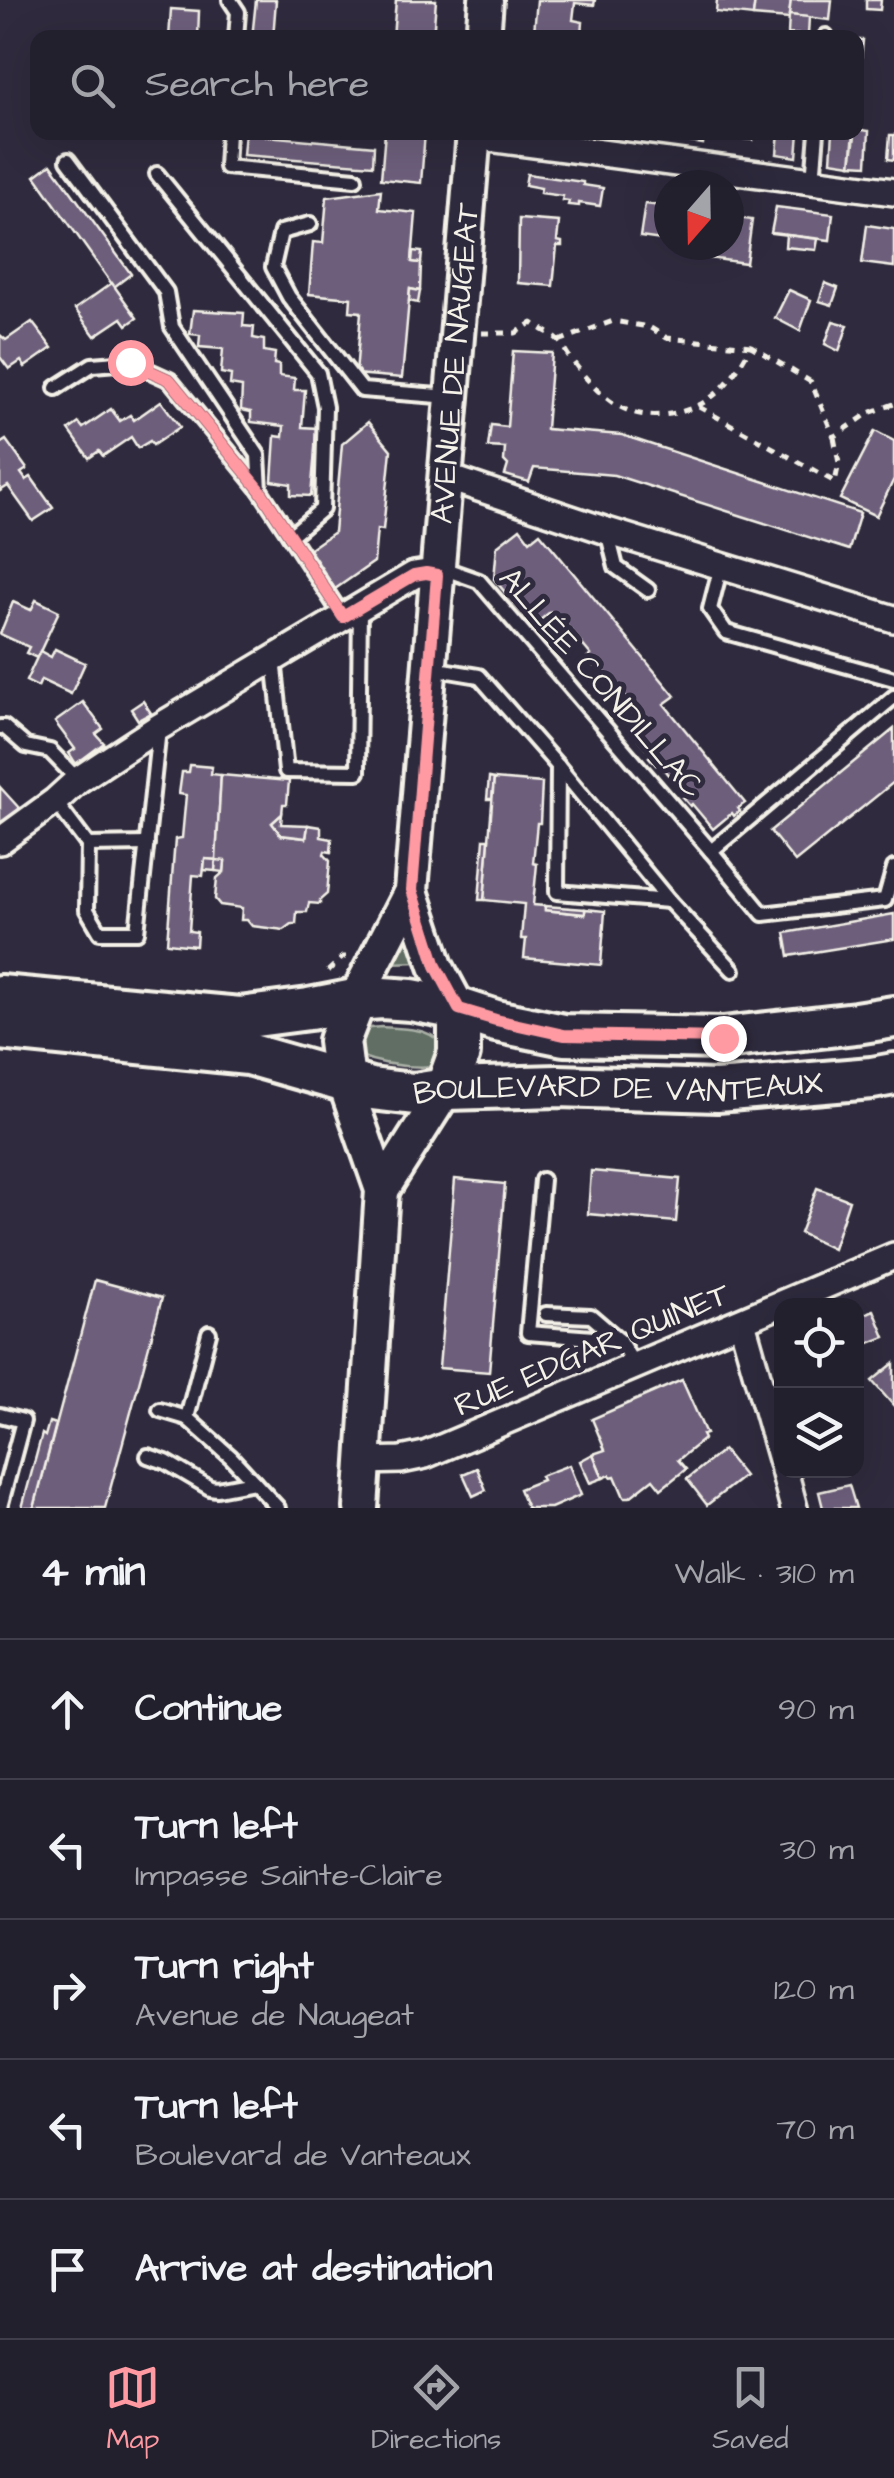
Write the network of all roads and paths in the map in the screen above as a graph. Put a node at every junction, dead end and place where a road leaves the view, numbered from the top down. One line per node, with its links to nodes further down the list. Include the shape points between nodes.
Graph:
1 (230, 0): 3 (lane, via 238,12)
2 (486, 0): 4 (street)
3 (237, 30)
4 (483, 30)
5 (228, 140): 11 (lane, via 226,166)
6 (474, 140): 15 (street, AVENUE DE NAUGEAT)
7 (518, 140): 12 (street)
8 (816, 140): 12 (lane)
9 (68, 160): 24 (lane, via 166,292 172,328 258,454)
10 (157, 174): 26 (lane, via 318,372 325,408 322,509)
11 (355, 179)
12 (813, 180): 13 (street)
13 (894, 192)
14 (310, 224): 19 (lane, via 281,232 274,267 289,297 362,390)
15 (458, 334): 16 (path, via 516,333 532,323); 19 (street, AVENUE DE NAUGEAT)
16 (559, 340): 17 (path, via 612,320 667,338); 21 (path, via 590,382 621,408 665,416)
17 (751, 346): 21 (path, via 733,378); 22 (path, via 810,382)
18 (56, 388): 24 (lane, via 92,365 130,362 170,380)
19 (452, 397): 23 (street, AVENUE DE NAUGEAT)
20 (894, 404): 22 (path)
21 (699, 407): 22 (path, via 834,482)
22 (834, 437)
23 (446, 478): 25 (street); 28 (street, AVENUE DE NAUGEAT)
24 (260, 490): 26 (lane)
25 (607, 531): 27 (street); 29 (lane, via 616,568)
26 (290, 536): 30 (lane)
27 (721, 566): 31 (street); 34 (lane, via 710,609 726,632)
28 (438, 570): 30 (street, via 414,575); 33 (street, AVENUE DE NAUGEAT); 44 (lane, ALLÉE CONDILLAC, via 478,581)
29 (648, 590)
30 (352, 611): 32 (street); 32 (lane, via 358,772 286,771)
31 (894, 619)
32 (274, 659): 37 (street)
33 (431, 668): 38 (lane, via 480,676); 46 (street, AVENUE DE NAUGEAT)
34 (894, 680)
35 (894, 697): 44 (lane)
36 (0, 727): 39 (lane, via 26,746 50,751)
37 (159, 727): 39 (street); 42 (lane)
38 (558, 766): 47 (lane); 47 (lane, via 557,892)
39 (78, 780): 40 (street)
40 (54, 801): 41 (street); 43 (lane)
41 (0, 841)
42 (148, 844): 43 (lane); 43 (lane, via 137,932 100,932 88,910)
43 (88, 845)
44 (712, 851): 45 (lane, ALLÉE CONDILLAC, via 762,914 884,900)
45 (894, 868)
46 (412, 890): 50 (street, AVENUE DE NAUGEAT); 51 (street, AVENUE DE NAUGEAT, via 436,966)
47 (669, 900): 48 (lane)
48 (733, 970)
49 (0, 996): 50 (main road, BOULEVARD DE VANTEAUX, via 240,1018)
50 (355, 1000): 51 (main road, BOULEVARD DE VANTEAUX); 55 (main road, AVENUE DE NAUGEAT, via 339,1040)
51 (459, 1009): 52 (main road, BOULEVARD DE VANTEAUX, via 564,1035 723,1038); 56 (main road, AVENUE DE NAUGEAT, via 459,1053)
52 (894, 1017)
53 (0, 1029): 55 (main road, BOULEVARD DE VANTEAUX, via 248,1054)
54 (894, 1074): 56 (main road, BOULEVARD DE VANTEAUX, via 717,1091)
55 (344, 1081): 56 (main road, BOULEVARD DE VANTEAUX, via 414,1094); 58 (street, AVENUE DE NAUGEAT)
56 (446, 1089): 58 (street, AVENUE DE NAUGEAT)
57 (542, 1180): 63 (lane, via 528,1333)
58 (382, 1190): 70 (street, AVENUE DE NAUGEAT)
59 (894, 1256): 61 (street, RUE EDGAR QUINET)
60 (546, 1314): 63 (lane, via 591,1316)
61 (742, 1322): 64 (street, RUE EDGAR QUINET); 68 (street)
62 (209, 1333): 67 (lane)
63 (619, 1340): 64 (lane)
64 (635, 1366): 70 (street, RUE EDGAR QUINET, via 425,1456)
65 (160, 1410): 67 (lane)
66 (0, 1415): 73 (lane, via 23,1421)
67 (187, 1418): 72 (lane)
68 (774, 1435)
69 (148, 1456): 72 (lane, via 210,1488)
70 (365, 1461): 75 (street, AVENUE DE NAUGEAT)
71 (786, 1478): 76 (street)
72 (254, 1482): 74 (lane)
73 (0, 1507)
74 (278, 1508)
75 (361, 1508)
76 (794, 1508)

